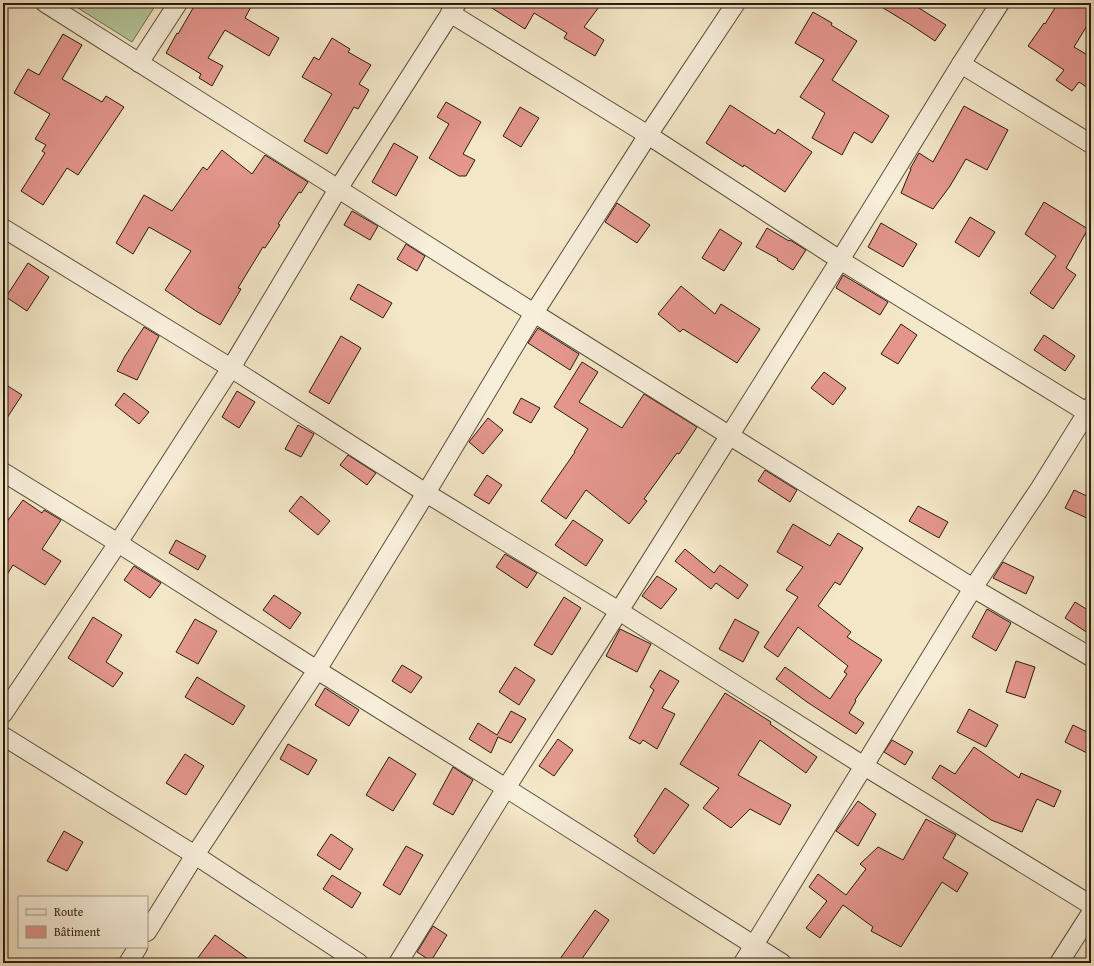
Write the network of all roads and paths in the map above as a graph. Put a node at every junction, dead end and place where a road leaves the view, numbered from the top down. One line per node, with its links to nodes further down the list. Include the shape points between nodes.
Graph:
1 (45, 3): 6 (street)
2 (178, 3): 6 (street)
3 (736, 3): 8 (street)
4 (1000, 3): 7 (street)
5 (453, 8): 8 (street); 10 (street)
6 (139, 63): 10 (street)
7 (961, 64): 9 (street); 12 (street)
8 (648, 135): 12 (street); 13 (street)
9 (1091, 144)
10 (338, 189): 13 (street); 14 (street)
11 (3, 228): 14 (street)
12 (840, 260): 15 (street); 16 (street)
13 (534, 313): 16 (street); 18 (street)
14 (231, 368): 18 (street); 19 (street)
15 (1090, 411): 20 (street)
16 (730, 435): 20 (street); 21 (street)
17 (3, 472): 19 (street)
18 (426, 493): 21 (street); 23 (street)
19 (118, 543): 23 (street); 24 (street)
20 (974, 588): 22 (street); 26 (street)
21 (619, 611): 26 (street); 27 (street)
22 (1091, 657)
23 (317, 670): 27 (street); 28 (street)
24 (3, 714)
25 (3, 736): 28 (street)
26 (864, 766): 29 (street); 32 (street)
27 (506, 788): 32 (street); 36 (street)
28 (195, 855): 31 (street); 35 (street)
29 (1091, 905)
30 (1091, 913): 39 (street)
31 (148, 930)
32 (755, 946): 37 (street); 38 (street)
33 (137, 948): 34 (street)
34 (128, 963)
35 (359, 963)
36 (398, 963)
37 (743, 963)
38 (782, 963)
39 (1059, 963)

